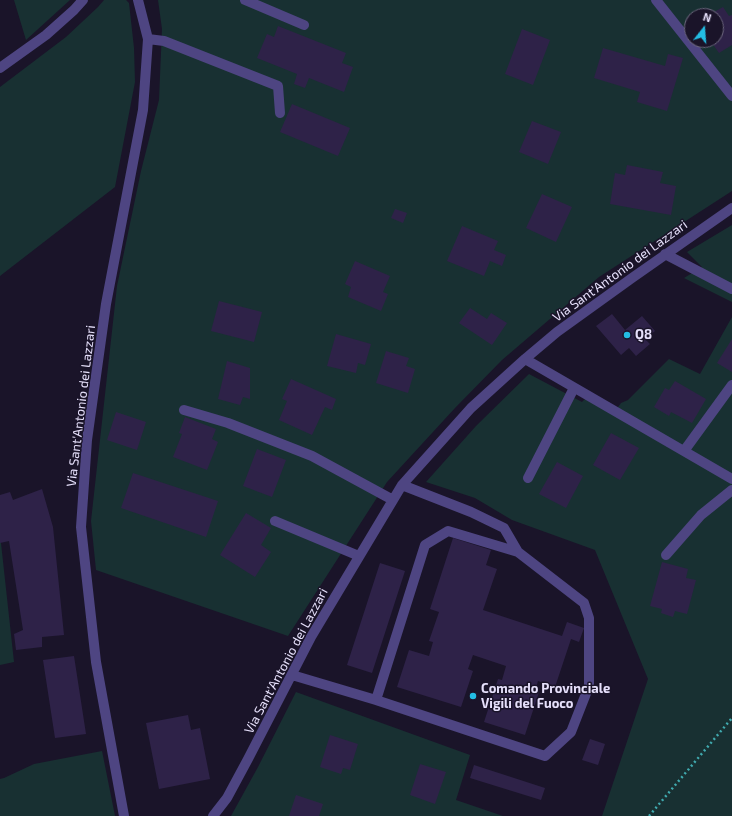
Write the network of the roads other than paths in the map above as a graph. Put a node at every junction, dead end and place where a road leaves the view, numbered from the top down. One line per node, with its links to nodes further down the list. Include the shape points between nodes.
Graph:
1 (83, 0): 7 (street, via 46,35)
2 (138, 0): 6 (street, Via Sant'Antonio dei Lazzari)
3 (245, 0): 5 (street)
4 (656, 0): 8 (street)
5 (304, 25)
6 (148, 39): 9 (street, via 164,41 278,86); 29 (street, Via Sant'Antonio dei Lazzari, via 143,110 106,304 87,440 81,527 96,662)
7 (0, 68)
8 (732, 96)
9 (280, 113)
10 (732, 208): 11 (street, Via Sant'Antonio dei Lazzari)
11 (665, 254): 12 (street); 13 (street, Via Sant'Antonio dei Lazzari, via 557,332)
12 (732, 289)
13 (525, 359): 15 (street); 20 (street, Via Sant'Antonio dei Lazzari, via 471,408)
14 (732, 385): 17 (street)
15 (574, 388): 17 (street); 18 (street)
16 (184, 410): 22 (street, via 228,423 312,456)
17 (684, 451): 19 (street)
18 (528, 478)
19 (732, 479)
20 (402, 485): 22 (street, Via Sant'Antonio dei Lazzari); 24 (street, via 504,528)
21 (732, 491): 25 (street, via 700,515)
22 (393, 500): 26 (street, Via Sant'Antonio dei Lazzari)
23 (275, 521): 26 (street)
24 (518, 552): 28 (street, via 448,531 425,545); 28 (street, via 584,603 589,618 589,686 571,732 545,756)
25 (666, 555)
26 (359, 556): 27 (street, Via Sant'Antonio dei Lazzari, via 311,637)
27 (292, 675): 28 (street); 30 (street, Via Sant'Antonio dei Lazzari, via 227,798)
28 (376, 700)
29 (124, 816)
30 (213, 816)

